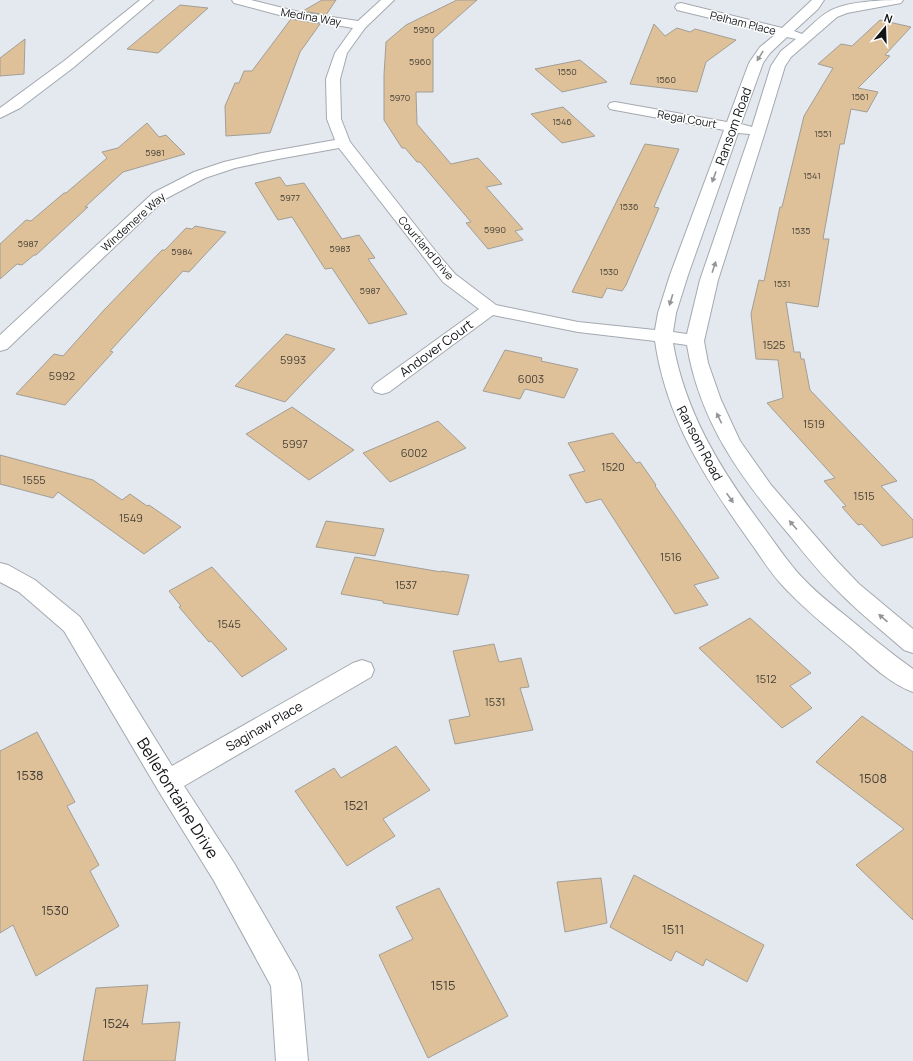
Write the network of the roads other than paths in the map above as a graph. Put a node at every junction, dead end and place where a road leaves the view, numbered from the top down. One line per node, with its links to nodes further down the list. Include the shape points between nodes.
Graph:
1 (147, 0): 10 (street)
2 (238, 0): 7 (street, Medina Way, via 308,18)
3 (388, 0): 7 (street, Courtland Drive)
4 (818, 0): 8 (street, Ransom Road)
5 (901, 1): 9 (street, Ransom Road, via 833,14)
6 (680, 7): 8 (street, Pelham Place)
7 (361, 25): 16 (street, Courtland Drive, via 341,54 333,79 334,119)
8 (785, 33): 9 (street, Pelham Place); 14 (street, Ransom Road, one-way to 14, via 765,50 756,63)
9 (805, 37): 15 (street, Ransom Road, via 786,54 778,66)
10 (49, 79): 12 (street); 13 (street, via 47,87 29,108)
11 (616, 106): 14 (street, Regal Court)
12 (0, 114)
13 (0, 123)
14 (734, 128): 15 (street, Regal Court); 18 (street, Ransom Road, one-way to 18, via 679,275)
15 (758, 132): 19 (street, Ransom Road, one-way to 15, via 710,280)
16 (343, 143): 17 (street, Courtland Drive, via 449,278); 20 (street, Windemere Way, via 215,169 184,181 165,192)
17 (490, 308): 18 (street, Courtland Drive, via 578,327); 21 (street, Andover Court)
18 (663, 336): 19 (street, Courtland Drive); 25 (street, Ransom Road, one-way to 25, via 678,400 698,446 728,495 789,578 816,605)
19 (695, 341): 23 (street, Ransom Road, one-way to 19, via 851,590 763,490 731,443 711,400)
20 (0, 346)
21 (382, 388)
22 (0, 570): 26 (street, Bellefontaine Drive, via 26,586 72,624)
23 (913, 643)
24 (362, 670): 26 (street, Saginaw Place)
25 (913, 682)
26 (167, 782): 27 (street, Bellefontaine Drive, via 224,872 286,983)
27 (292, 1061)

